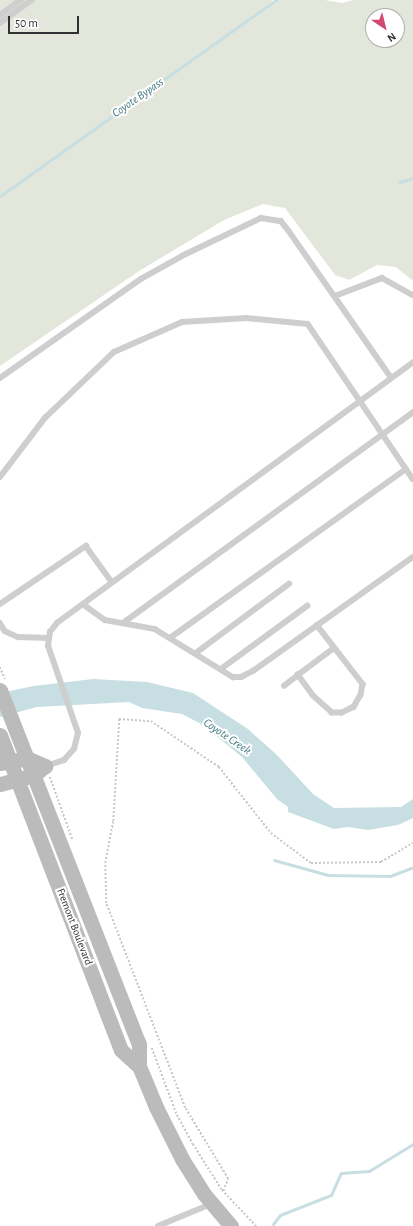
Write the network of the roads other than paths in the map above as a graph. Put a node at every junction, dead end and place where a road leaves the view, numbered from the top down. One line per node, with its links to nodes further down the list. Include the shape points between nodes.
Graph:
1 (22, 0): 3 (lane)
2 (32, 0): 4 (lane)
3 (0, 15)
4 (0, 23)
5 (413, 295): 6 (lane, via 382,278)
6 (335, 296): 8 (lane); 9 (lane, via 281,221 262,218 186,254 142,279)
7 (413, 362): 8 (lane)
8 (391, 377): 10 (lane)
9 (0, 378)
10 (358, 401): 12 (lane); 14 (lane, via 308,324 246,318 182,322 114,352 45,418); 17 (lane)
11 (413, 412): 12 (lane)
12 (381, 434): 13 (lane); 23 (lane)
13 (406, 469): 15 (lane); 26 (lane)
14 (0, 477)
15 (413, 479)
16 (413, 557): 24 (lane)
17 (112, 582): 19 (lane, via 86,546); 20 (lane)
18 (289, 584): 28 (lane)
19 (0, 604)
20 (84, 604): 23 (lane, via 105,620); 25 (lane, via 57,623)
21 (307, 606): 29 (lane)
22 (0, 623): 25 (lane, via 6,631 18,637)
23 (123, 623): 26 (lane, via 155,628)
24 (317, 625): 27 (lane); 29 (lane, via 241,677 233,677)
25 (49, 638): 36 (lane, via 48,646 53,663 74,715 78,733 74,749 64,760)
26 (170, 638): 28 (lane)
27 (334, 648): 30 (lane); 30 (lane, via 363,684 361,695 354,707 332,713 313,696)
28 (196, 653): 29 (lane)
29 (221, 669)
30 (298, 675): 32 (lane)
31 (2, 684): 34 (main road, via 14,726)
32 (284, 686)
33 (0, 735): 35 (main road, Fremont Boulevard)
34 (27, 758): 35 (main road); 36 (main road)
35 (5, 762): 37 (main road, Fremont Boulevard)
36 (40, 771): 37 (main road); 39 (main road, Fremont Boulevard, via 139,1044)
37 (18, 781): 38 (main road); 39 (main road, Fremont Boulevard, via 120,1050)
38 (0, 784)
39 (139, 1066): 40 (main road, Fremont Boulevard, via 169,1135)
40 (212, 1204): 41 (lane); 42 (main road, Fremont Boulevard)
41 (158, 1226)
42 (231, 1226)

